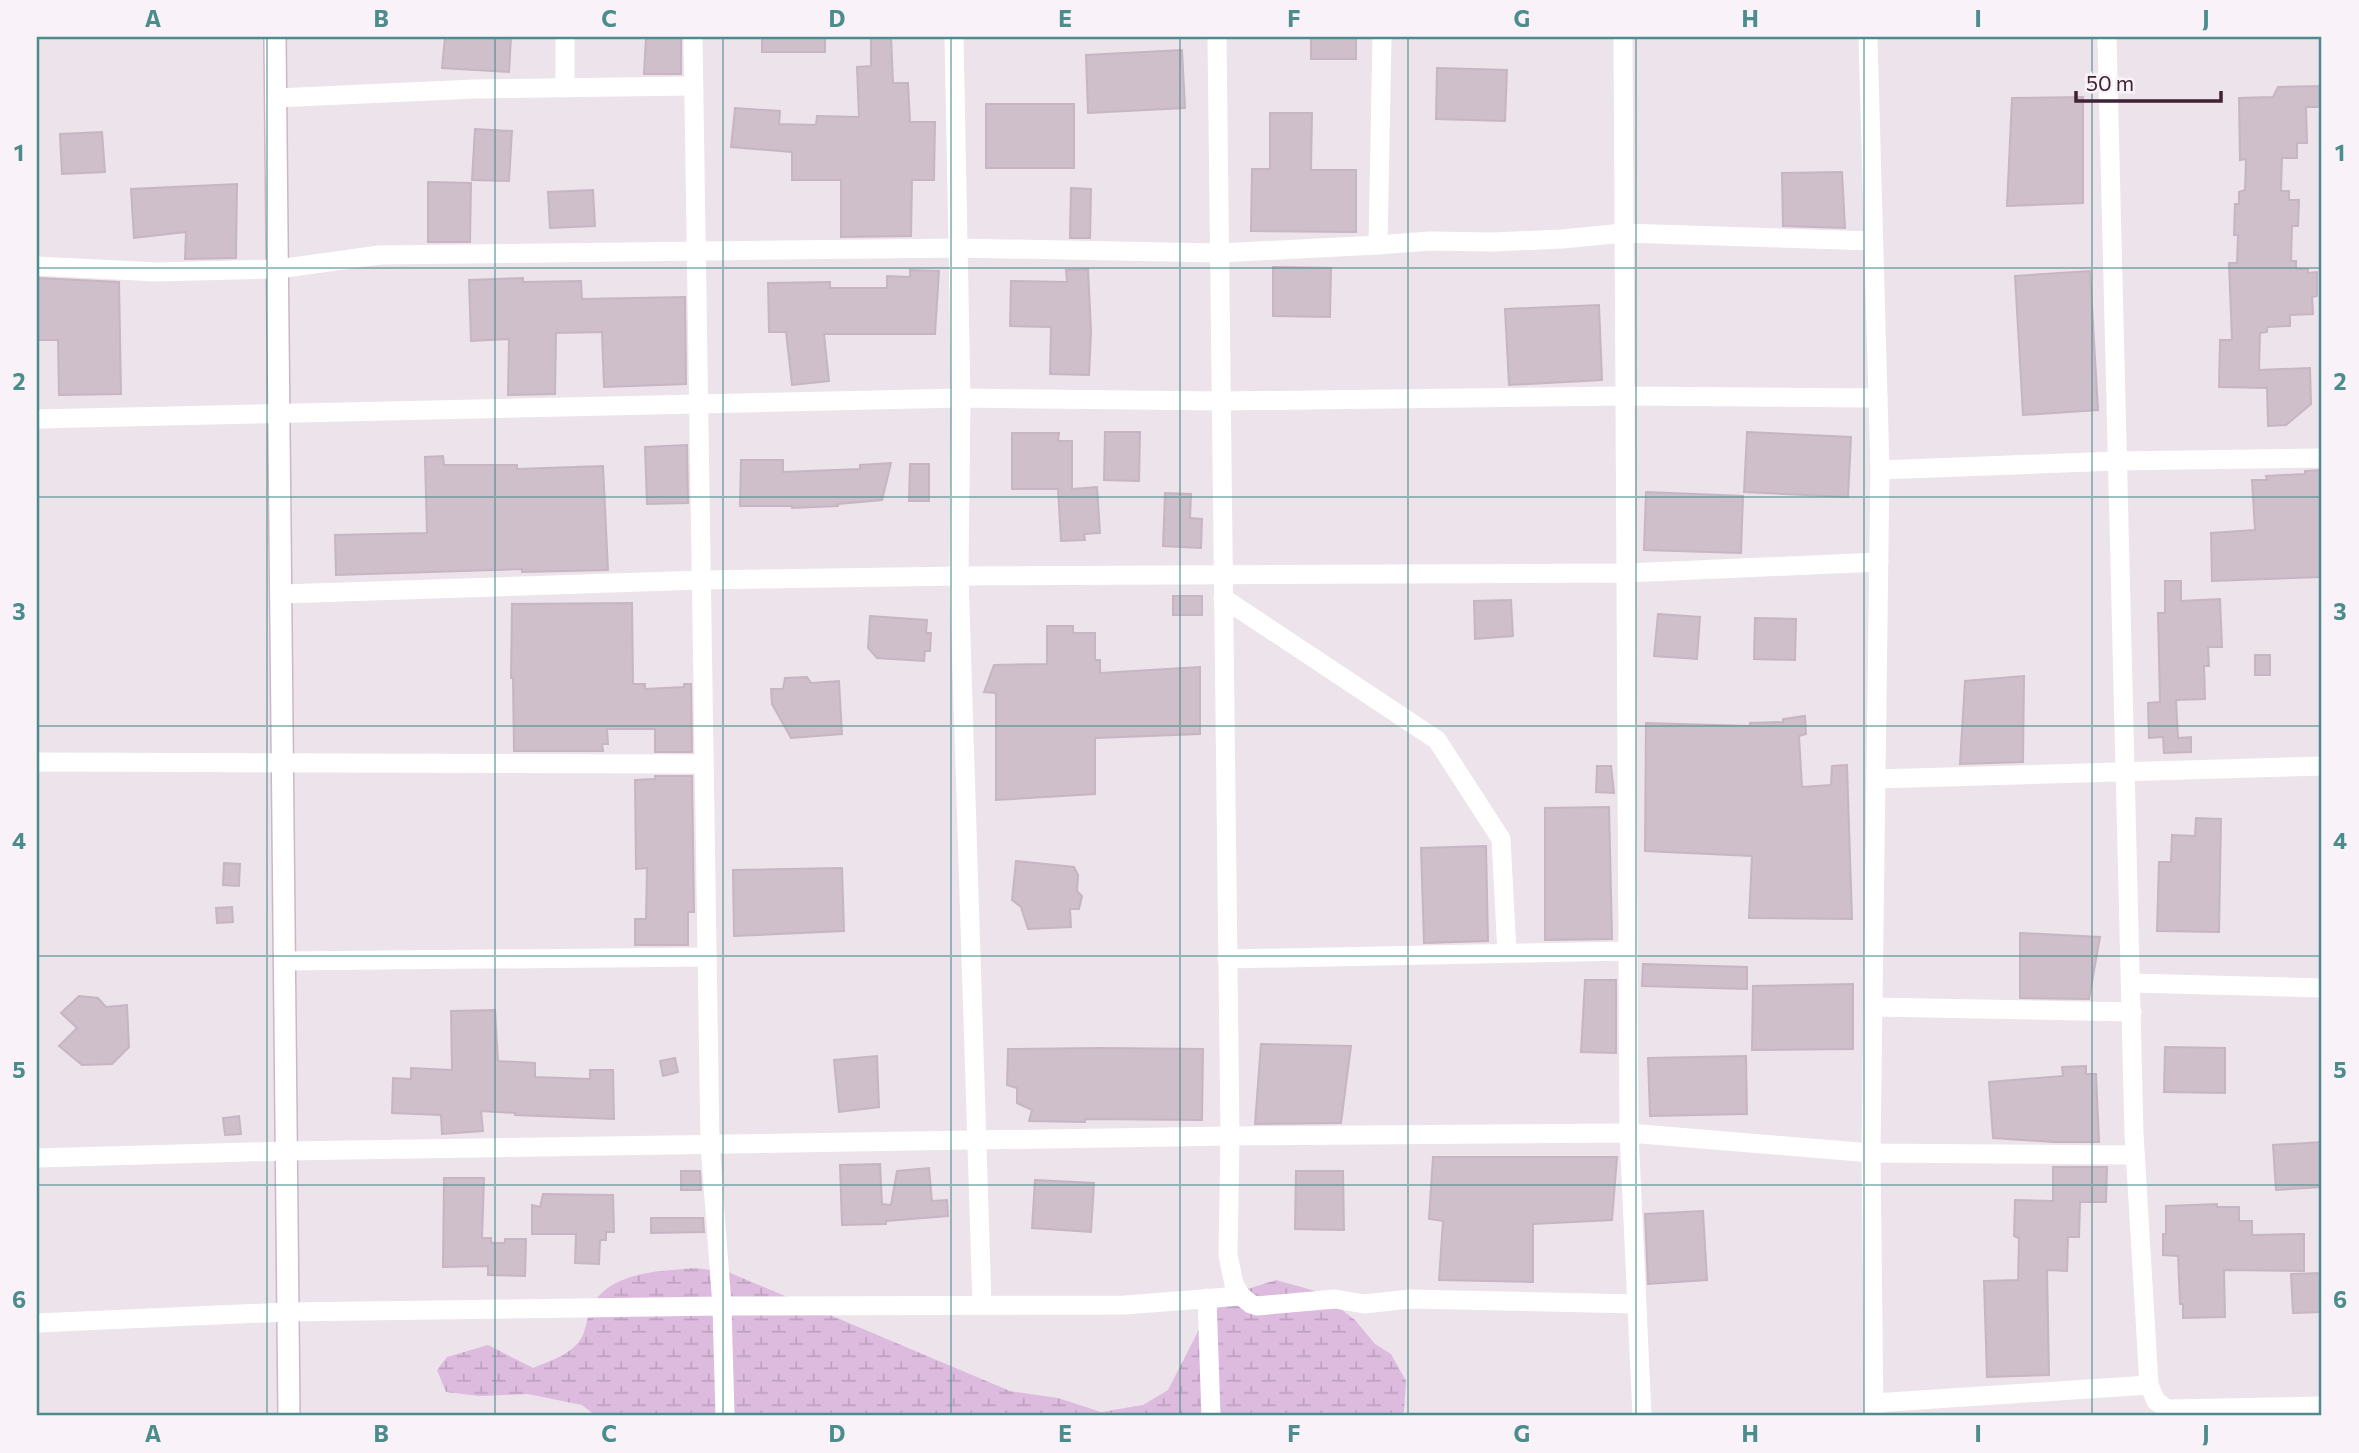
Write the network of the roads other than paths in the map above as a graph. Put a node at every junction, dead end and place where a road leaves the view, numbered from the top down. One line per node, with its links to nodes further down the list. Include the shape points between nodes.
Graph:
1 (275, 37): 12 (street)
2 (565, 37): 11 (street)
3 (693, 37): 10 (street)
4 (954, 37): 16 (street)
5 (1217, 37): 18 (street)
6 (1382, 37): 15 (street)
7 (1623, 37): 13 (street)
8 (1868, 37): 14 (street)
9 (2107, 37): 29 (street)
10 (694, 86): 11 (street); 17 (street)
11 (565, 88): 12 (street)
12 (276, 97): 20 (street)
13 (1624, 233): 14 (street); 15 (street); 21 (street)
14 (1873, 240): 23 (street)
15 (1378, 245): 18 (street)
16 (958, 248): 17 (street); 18 (street); 22 (street)
17 (696, 252): 20 (street, via 379,255); 25 (street)
18 (1219, 253): 24 (street)
19 (37, 266): 20 (street, via 157,272)
20 (278, 269): 26 (street)
21 (1626, 396): 23 (street); 24 (street); 32 (street)
22 (961, 398): 24 (street); 25 (street); 34 (street)
23 (1878, 398): 30 (street)
24 (1221, 401): 33 (street)
25 (698, 404): 26 (street); 35 (street)
26 (279, 413): 27 (street); 36 (street)
27 (37, 419)
28 (2322, 458): 29 (street)
29 (2116, 461): 30 (street); 42 (street)
30 (1880, 470): 31 (street)
31 (1879, 562): 32 (street); 43 (street)
32 (1627, 573): 33 (street); 44 (street)
33 (1223, 575): 34 (street); 37 (street)
34 (959, 576): 35 (street); 55 (street)
35 (701, 580): 36 (street); 40 (street)
36 (282, 594): 39 (street)
37 (1223, 598): 45 (street, via 1437,740 1501,839); 47 (street)
38 (37, 762): 39 (street)
39 (282, 764): 40 (street); 48 (street)
40 (704, 764): 46 (street)
41 (2322, 766): 42 (street)
42 (2125, 774): 43 (street); 49 (street)
43 (1876, 779): 51 (street)
44 (1628, 951): 45 (street); 53 (street)
45 (1507, 953): 47 (street)
46 (707, 957): 48 (street); 56 (street)
47 (1227, 959): 54 (street)
48 (284, 961): 57 (street)
49 (2131, 983): 50 (street); 52 (street)
50 (2322, 988)
51 (1873, 1007): 52 (street); 58 (street)
52 (2132, 1012): 59 (street)
53 (1629, 1133): 54 (street); 58 (street); 63 (street)
54 (1230, 1136): 55 (street); 61 (street, via 1228,1255)
55 (975, 1140): 56 (street); 65 (street)
56 (710, 1144): 57 (street); 64 (street)
57 (286, 1151): 60 (street); 66 (street)
58 (1871, 1153): 59 (street); 70 (street)
59 (2135, 1155): 68 (street)
60 (37, 1158)
61 (1241, 1296): 62 (street); 63 (street, via 1257,1306 1335,1299 1364,1304 1410,1299)
62 (1207, 1298): 65 (street, via 1125,1306); 74 (street)
63 (1636, 1304): 75 (street)
64 (722, 1306): 65 (street); 66 (street); 73 (street)
65 (982, 1306)
66 (287, 1312): 67 (street); 72 (street)
67 (37, 1323)
68 (2149, 1385): 70 (street); 71 (street, via 2155,1401 2168,1409)
69 (2322, 1406): 71 (street)
70 (1874, 1409)
71 (2274, 1411)
72 (289, 1416)
73 (725, 1416)
74 (1211, 1416)
75 (1642, 1416)

